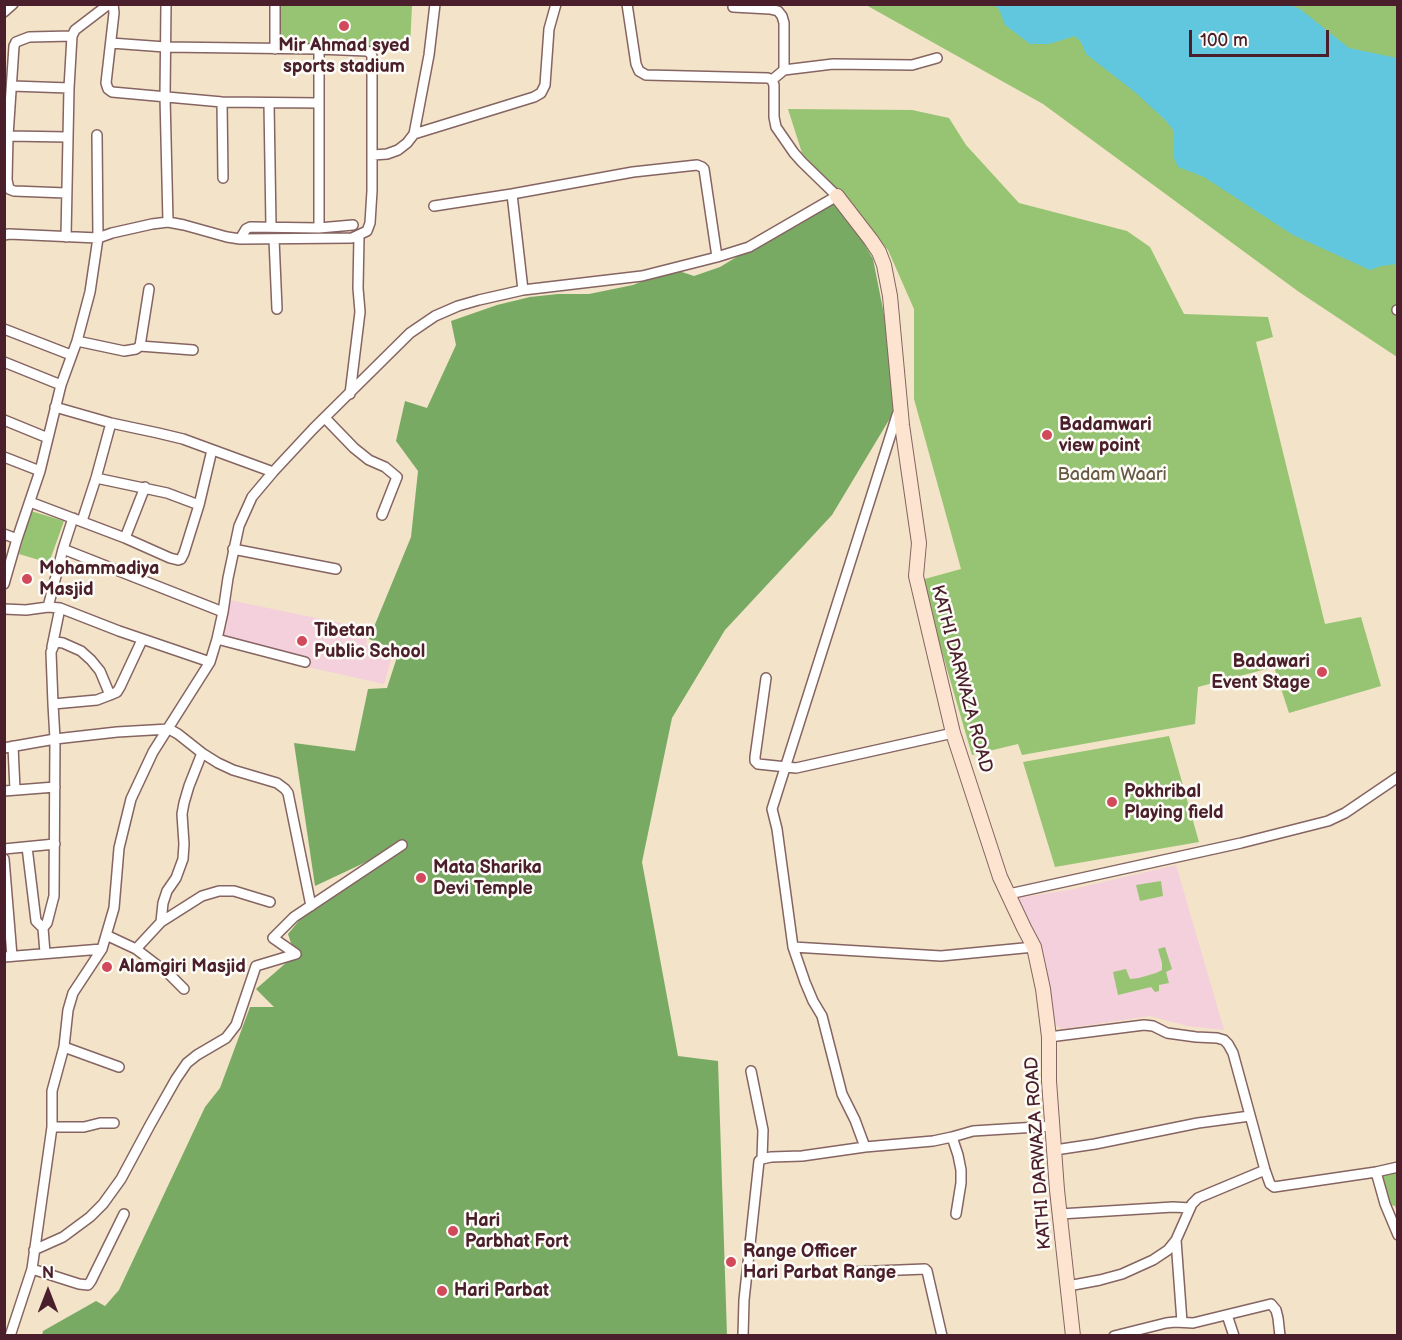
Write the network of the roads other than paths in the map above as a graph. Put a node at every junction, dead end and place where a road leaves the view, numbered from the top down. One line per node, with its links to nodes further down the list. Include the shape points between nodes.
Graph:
1 (13, 4): 9 (street)
2 (111, 4): 10 (street); 11 (street)
3 (166, 4): 12 (street)
4 (275, 4): 13 (street)
5 (435, 4): 24 (street)
6 (556, 4): 24 (street, via 541,93)
7 (627, 4): 17 (street, via 636,64 646,75)
8 (732, 7): 16 (street, via 778,11 784,23)
9 (4, 12)
10 (72, 36): 18 (street, via 28,37 16,42); 19 (street)
11 (111, 43): 12 (street); 20 (street, via 108,88 112,92)
12 (165, 47): 13 (street); 20 (street)
13 (275, 49): 14 (street)
14 (320, 50): 23 (street); 28 (street, via 367,51 372,56)
15 (937, 58): 16 (street, via 912,65 833,64)
16 (784, 70): 17 (street)
17 (772, 80): 32 (street, KATHI DARWAZA ROAD, via 777,126 794,153)
18 (12, 86): 19 (street); 26 (street)
19 (69, 88): 27 (street)
20 (165, 97): 21 (street); 34 (street)
21 (222, 102): 22 (street); 29 (street)
22 (269, 103): 23 (street); 36 (street)
23 (319, 103): 37 (street)
24 (414, 134): 28 (street, via 398,150)
25 (97, 135): 41 (street)
26 (8, 136): 27 (street); 30 (street, via 9,189)
27 (68, 137): 30 (street)
28 (372, 155): 39 (street, via 370,223)
29 (223, 178)
30 (66, 193): 40 (street)
31 (512, 194): 33 (street); 44 (street, via 697,165 704,169); 46 (street)
32 (837, 196): 44 (street, via 749,247); 92 (street, KATHI DARWAZA ROAD, via 871,240 884,266 919,543 916,576)
33 (434, 206)
34 (168, 222): 41 (street); 42 (street)
35 (353, 225): 37 (street)
36 (271, 227): 37 (street); 42 (street, via 247,228)
37 (319, 228)
38 (4, 235): 40 (street)
39 (359, 236): 43 (street); 55 (street, via 360,312)
40 (66, 237): 41 (street)
41 (98, 238): 49 (street)
42 (240, 239): 43 (street)
43 (274, 239): 47 (street)
44 (717, 257): 46 (street, via 642,276)
45 (149, 290): 50 (street)
46 (523, 290): 55 (street, via 458,306 435,316 410,333)
47 (277, 309)
48 (4, 329): 52 (street)
49 (77, 341): 50 (street, via 124,351); 52 (street)
50 (140, 346): 51 (street)
51 (193, 350)
52 (71, 355): 54 (street)
53 (4, 362): 54 (street)
54 (61, 385): 56 (street)
55 (350, 394): 58 (street)
56 (55, 407): 60 (street); 61 (street)
57 (897, 415): 96 (street)
58 (325, 418): 65 (street); 70 (street, via 354,448 397,477)
59 (4, 420): 61 (street)
60 (111, 423): 62 (street); 66 (street)
61 (48, 438): 64 (street)
62 (212, 450): 65 (street); 69 (street)
63 (4, 457): 64 (street)
64 (40, 471): 68 (street)
65 (273, 472): 76 (street, via 252,497)
66 (96, 478): 67 (street); 71 (street)
67 (145, 487): 69 (street); 73 (street)
68 (30, 502): 71 (street); 74 (street)
69 (199, 505): 73 (street, via 181,559 175,560)
70 (382, 515)
71 (78, 520): 73 (street); 75 (street)
72 (4, 534): 74 (street)
73 (125, 538)
74 (17, 539): 78 (street)
75 (63, 549): 79 (street); 82 (street)
76 (233, 549): 77 (street); 82 (street)
77 (336, 569)
78 (4, 584)
79 (48, 607): 80 (street); 81 (street)
80 (60, 608): 84 (street); 85 (street)
81 (4, 609)
82 (223, 612): 83 (street)
83 (217, 639): 86 (street); 87 (street)
84 (142, 640): 86 (street); 89 (street, via 120,687)
85 (52, 648): 89 (street, via 56,642 81,651 100,671); 90 (street)
86 (210, 662): 91 (street)
87 (305, 662)
88 (766, 678): 96 (street, via 755,761)
89 (110, 695): 90 (street)
90 (53, 704): 93 (street)
91 (169, 729): 93 (street); 95 (street); 110 (street, via 153,752 131,799)
92 (953, 734): 96 (street); 105 (street, KATHI DARWAZA ROAD)
93 (55, 739): 94 (street); 98 (street)
94 (9, 747): 99 (street)
95 (202, 753): 107 (street, via 233,770 277,783 288,793); 108 (street, via 184,803 183,859 163,903)
96 (786, 767): 112 (street, via 772,809)
97 (1398, 777): 105 (street, via 1328,821)
98 (55, 787): 99 (street); 100 (street)
99 (10, 790)
100 (55, 844): 102 (street); 109 (street, via 54,896)
101 (402, 845): 107 (street)
102 (27, 847): 103 (street); 109 (street, via 36,921)
103 (4, 849)
104 (4, 860): 116 (street)
105 (1009, 894): 111 (street, KATHI DARWAZA ROAD)
106 (270, 902): 108 (street, via 234,891 219,891 202,896)
107 (311, 906): 139 (street, via 273,938 296,954 256,966 236,1025 226,1038 187,1063 103,1204 63,1237)
108 (162, 922): 114 (street)
109 (43, 928): 115 (street)
110 (106, 935): 113 (street); 114 (street)
111 (1034, 946): 112 (street, via 941,956); 118 (street, KATHI DARWAZA ROAD)
112 (793, 947): 127 (street, via 824,1022 842,1094)
113 (102, 949): 115 (street); 119 (street, via 73,993)
114 (136, 949): 117 (street)
115 (45, 953): 116 (street)
116 (8, 957)
117 (184, 989)
118 (1049, 1037): 122 (street, via 1144,1025 1167,1033 1224,1040 1235,1059); 125 (street, KATHI DARWAZA ROAD)
119 (64, 1047): 120 (street); 124 (street, via 52,1091)
120 (119, 1068)
121 (751, 1071): 129 (street, via 763,1130)
122 (1250, 1116): 128 (street); 131 (street)
123 (114, 1123): 124 (street)
124 (52, 1126): 139 (street)
125 (1053, 1126): 126 (street, via 973,1131); 128 (street, KATHI DARWAZA ROAD)
126 (952, 1137): 127 (street); 135 (street, via 961,1170)
127 (865, 1147): 129 (street)
128 (1055, 1150): 136 (street, KATHI DARWAZA ROAD)
129 (762, 1159): 146 (street, via 758,1165)
130 (1398, 1167): 132 (street)
131 (1265, 1170): 132 (street, via 1270,1184 1278,1188); 133 (street, via 1198,1198)
132 (1376, 1172): 137 (street)
133 (1190, 1208): 136 (street); 138 (street)
134 (124, 1214): 140 (street, via 88,1285)
135 (956, 1214)
136 (1060, 1215): 142 (street, KATHI DARWAZA ROAD)
137 (1398, 1235)
138 (1176, 1240): 142 (street, via 1168,1250 1137,1268); 144 (street)
139 (34, 1250): 140 (street)
140 (32, 1269): 145 (street)
141 (851, 1272): 147 (street, via 925,1269)
142 (1068, 1286): 148 (street, KATHI DARWAZA ROAD)
143 (1227, 1315): 144 (street); 150 (street); 151 (street, via 1271,1304 1276,1310)
144 (1182, 1322): 149 (street)
145 (10, 1335)
146 (743, 1335)
147 (942, 1335)
148 (1073, 1335)
149 (1114, 1335)
150 (1234, 1335)
151 (1280, 1335)

